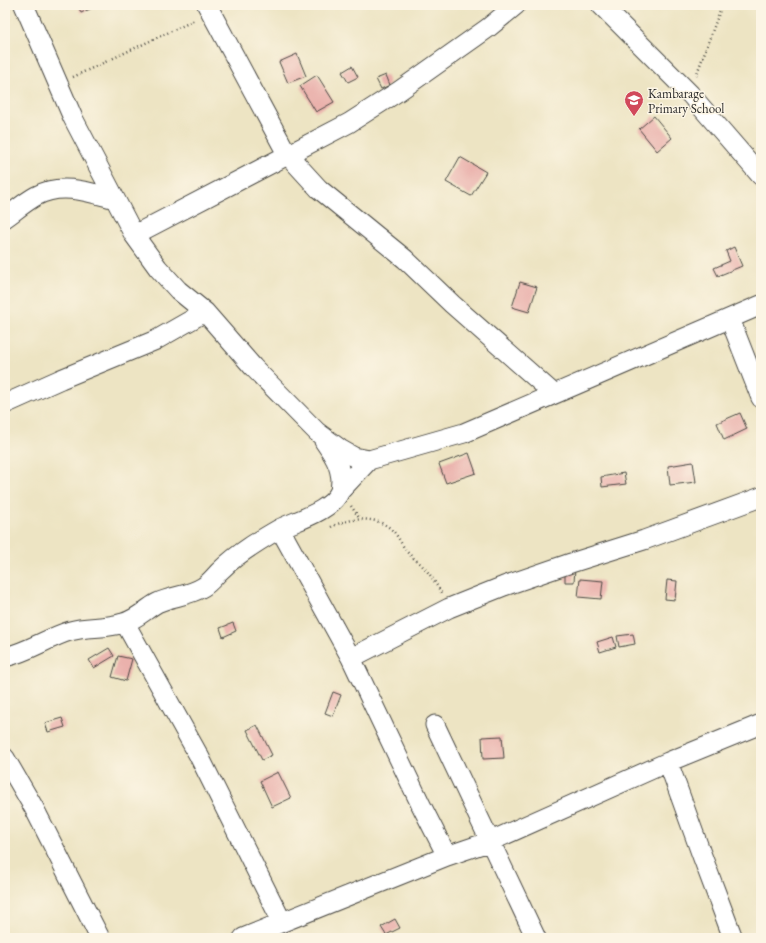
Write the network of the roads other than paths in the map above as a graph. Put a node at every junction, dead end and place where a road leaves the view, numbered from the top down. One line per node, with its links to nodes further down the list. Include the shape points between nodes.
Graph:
1 (24, 5): 7 (street, via 73,118)
2 (516, 5): 5 (street, via 399,91 349,123)
3 (601, 5): 6 (street, via 690,94)
4 (209, 9): 5 (street)
5 (287, 154): 9 (street); 13 (street, via 320,189 405,259)
6 (761, 176)
7 (115, 199): 8 (street, via 78,189 56,189 37,196); 9 (street)
8 (5, 218)
9 (134, 235): 11 (street, via 178,290)
10 (761, 305): 12 (street)
11 (205, 312): 15 (street, via 156,340); 16 (street, via 253,367)
12 (730, 319): 13 (street); 14 (street)
13 (554, 394): 17 (street, via 464,433)
14 (761, 398)
15 (5, 404)
16 (317, 432): 17 (street, via 354,457); 18 (street, via 335,458 341,474)
17 (369, 460): 18 (street)
18 (340, 491): 20 (street, via 321,510)
19 (761, 497): 23 (street, via 644,540 504,586 449,608)
20 (280, 529): 21 (street, via 250,547 201,588 161,601); 23 (street)
21 (125, 623): 22 (street, via 71,630); 30 (street, via 199,756)
22 (5, 657)
23 (351, 658): 29 (street)
24 (761, 724): 27 (street)
25 (435, 725): 28 (street)
26 (5, 758): 31 (street, via 34,808)
27 (668, 762): 28 (street); 34 (street)
28 (491, 841): 29 (street); 33 (street)
29 (447, 856): 30 (street)
30 (282, 922): 32 (street)
31 (100, 938)
32 (243, 938)
33 (536, 938)
34 (733, 938)

